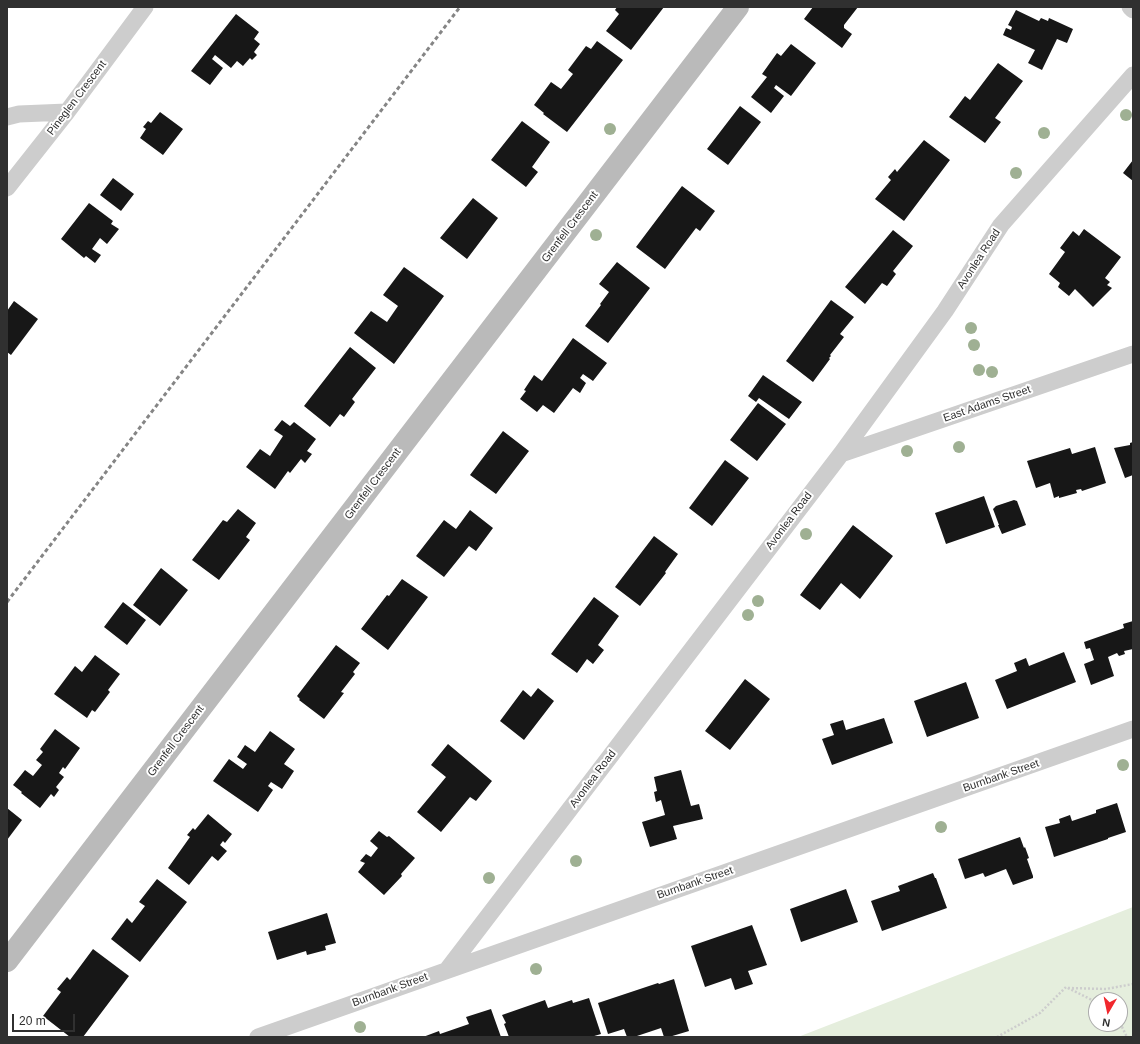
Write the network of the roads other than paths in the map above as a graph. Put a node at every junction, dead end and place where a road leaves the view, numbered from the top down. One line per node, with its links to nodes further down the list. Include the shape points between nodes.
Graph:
1 (145, 7): 6 (street, Pineglen Crescent)
2 (738, 7): 12 (street, Grenfell Crescent)
3 (1130, 7): 4 (street)
4 (1133, 10)
5 (1133, 75): 10 (street, Avonlea Road, via 1001,225 945,311)
6 (67, 112): 7 (street); 8 (street, Pineglen Crescent)
7 (7, 117)
8 (7, 188)
9 (1133, 354): 10 (street, East Adams Street)
10 (841, 454): 13 (street, Avonlea Road)
11 (1133, 729): 13 (street, Burnbank Street)
12 (7, 961)
13 (447, 970): 14 (street, Burnbank Street)
14 (258, 1037)

